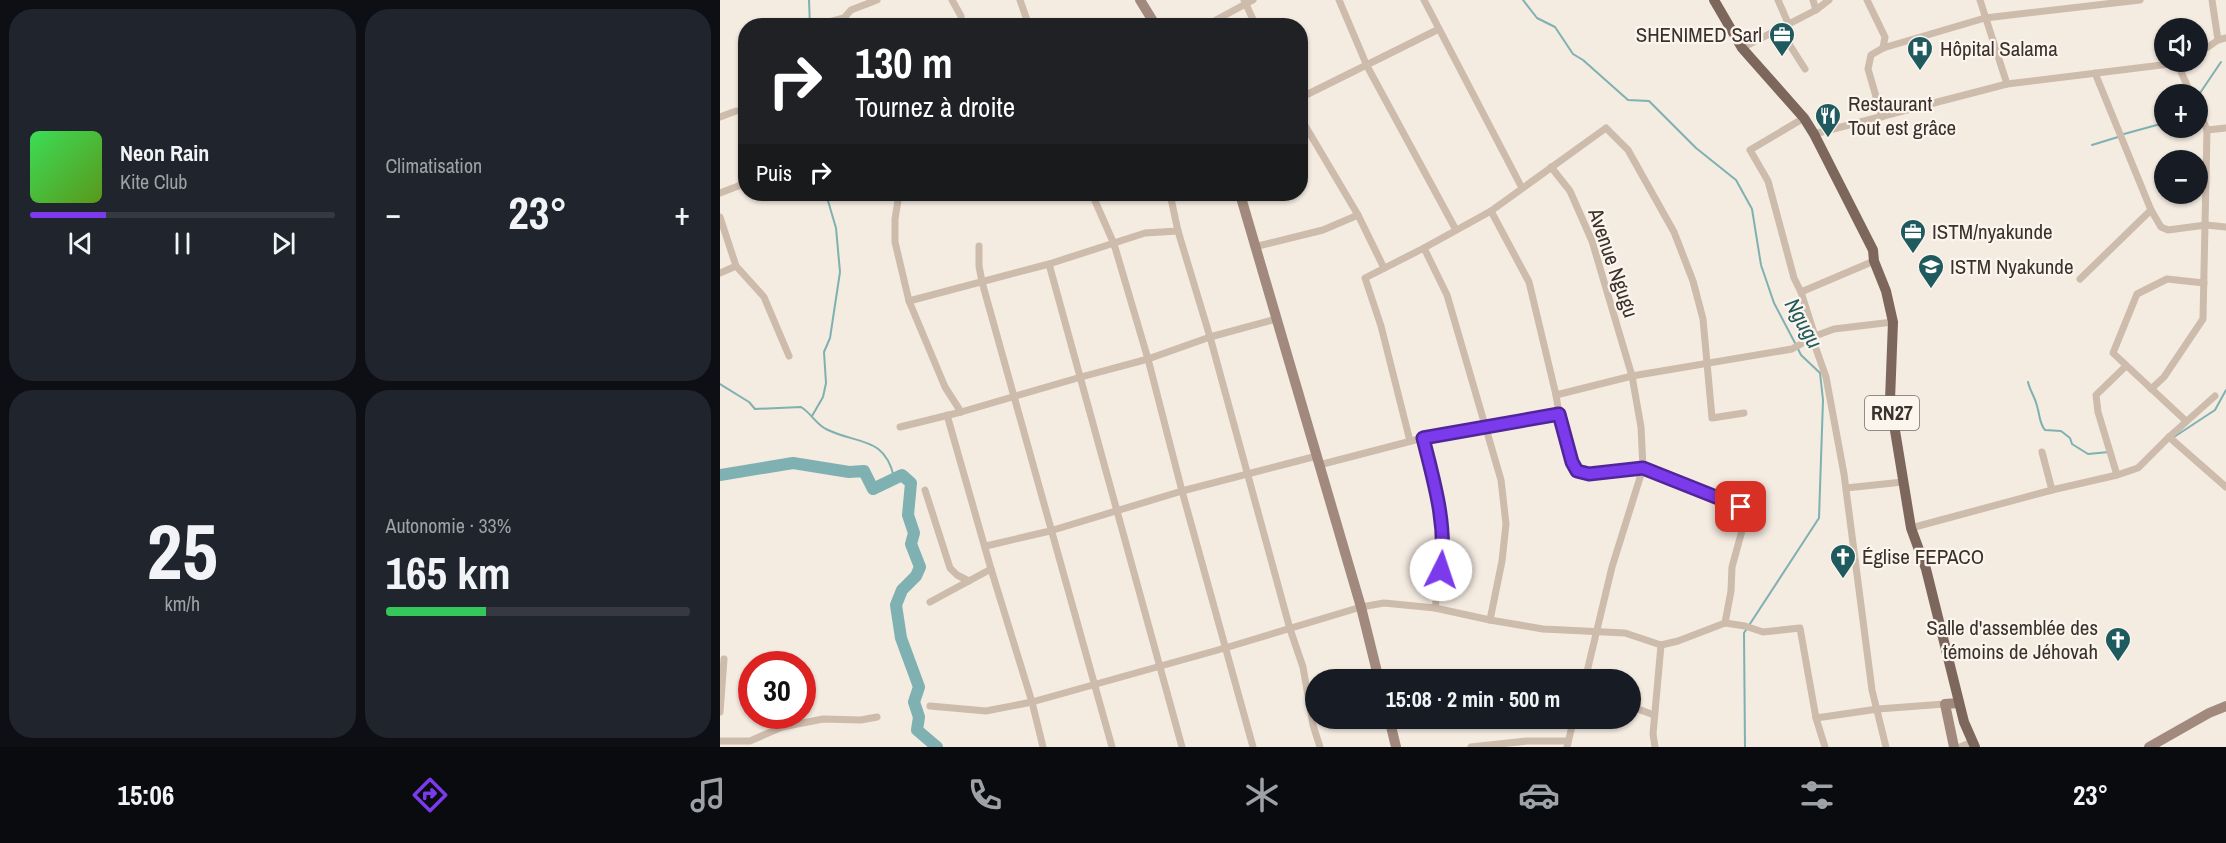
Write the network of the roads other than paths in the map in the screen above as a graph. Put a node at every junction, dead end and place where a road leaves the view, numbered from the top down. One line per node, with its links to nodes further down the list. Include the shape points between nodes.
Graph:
1 (877, 0): 19 (street, via 851,10)
2 (952, 0): 20 (street)
3 (1020, 0): 21 (street)
4 (1140, 0): 22 (street)
5 (1253, 0): 16 (street)
6 (1339, 0): 34 (street)
7 (1424, 0): 28 (street)
8 (1714, 0): 32 (main road, RN27)
9 (1778, 0): 26 (street)
10 (1813, 0): 18 (street)
11 (1829, 0): 18 (street)
12 (1867, 0): 33 (street, via 1885,37)
13 (1980, 0): 25 (street)
14 (2140, 0): 17 (street)
15 (2212, 0): 30 (street)
16 (1245, 2): 23 (street); 24 (street)
17 (2096, 2): 25 (street)
18 (1816, 10): 26 (street)
19 (844, 18)
20 (961, 18)
21 (1026, 18)
22 (1151, 18)
23 (1218, 18)
24 (1252, 18)
25 (1985, 18): 33 (street); 38 (street)
26 (1788, 23): 27 (street)
27 (1779, 28): 32 (street); 36 (street)
28 (1439, 29): 34 (street); 51 (street)
29 (2226, 38): 30 (street)
30 (2218, 40): 31 (street)
31 (2208, 47)
32 (1742, 48): 43 (main road, RN27)
33 (1883, 48): 42 (street, via 1871,55 1868,69)
34 (1367, 66): 39 (street); 63 (street)
35 (2154, 66): 37 (street)
36 (1805, 69)
37 (2095, 73): 38 (street); 57 (street)
38 (2007, 84): 42 (street)
39 (1308, 94)
40 (736, 111): 41 (street)
41 (720, 117)
42 (1882, 117): 47 (street)
43 (1804, 118): 47 (main road, RN27); 77 (street, via 1750,150 1768,181)
44 (2226, 128): 45 (street)
45 (2208, 130)
46 (1308, 131): 59 (street)
47 (1814, 134): 69 (main road, RN27, via 1874,250)
48 (2207, 138): 61 (street)
49 (1551, 167): 51 (street); 85 (street, via 1606,128 1628,150 1678,242 1693,281 1703,319); 87 (street, Avenue Ngugu, via 1570,191 1592,241)
50 (738, 186): 52 (street)
51 (1522, 188): 58 (street)
52 (720, 193)
53 (898, 201): 78 (street, via 895,242)
54 (1095, 201): 65 (street)
55 (1172, 201): 64 (street)
56 (1242, 201): 67 (street)
57 (2151, 210): 61 (street, via 2161,227 2168,230); 74 (street)
58 (1491, 211): 63 (street); 90 (street, via 1528,282)
59 (1358, 215): 67 (street, via 1323,230); 72 (street)
60 (720, 217): 71 (street)
61 (2206, 225): 62 (street); 76 (street)
62 (2226, 227)
63 (1456, 230): 68 (street)
64 (1178, 231): 65 (street, via 1145,233); 82 (street)
65 (1114, 244): 70 (street); 84 (street)
66 (979, 246): 75 (street)
67 (1254, 248): 79 (street)
68 (1424, 248): 72 (street); 98 (street, via 1447,295)
69 (1874, 261): 77 (street); 80 (main road, RN27)
70 (1049, 264): 75 (street); 88 (street)
71 (736, 266): 73 (street); 83 (street, via 764,297)
72 (1384, 268): 102 (street, via 1365,278)
73 (720, 273)
74 (2080, 279)
75 (982, 282): 78 (street); 92 (street)
76 (2204, 283): 86 (street, via 2167,279 2137,294 2112,353); 89 (street, via 2203,319 2164,377)
77 (1801, 292): 81 (street)
78 (909, 301): 93 (street, via 945,387)
79 (1276, 319): 82 (street); 104 (street)
80 (1893, 322): 81 (street, via 1834,329); 108 (main road, RN27, via 1890,400)
81 (1815, 336): 85 (street, via 1792,349); 110 (street)
82 (1210, 337): 84 (street); 106 (street)
83 (789, 356)
84 (1148, 359): 88 (street); 113 (street)
85 (1707, 362): 87 (street); 95 (street, via 1712,418)
86 (2126, 366): 89 (street); 107 (street, via 2096,395)
87 (1632, 376): 90 (street); 105 (street, Avenue Ngugu)
88 (1081, 377): 92 (street); 114 (street)
89 (2151, 389): 97 (street)
90 (1556, 395): 94 (street)
91 (2215, 396): 97 (street)
92 (1014, 397): 93 (street); 116 (street)
93 (961, 412): 96 (street)
94 (1559, 414): 98 (street); 105 (street, via 1577,471 1589,474)
95 (1744, 414)
96 (947, 415): 99 (street); 117 (street)
97 (2186, 422): 101 (street)
98 (1486, 426): 100 (street); 123 (street, via 1501,480 1506,524)
99 (900, 427)
100 (1423, 438): 102 (street); 122 (street, via 1442,515 1443,551)
101 (2170, 438): 107 (street, via 2138,468); 109 (street)
102 (1410, 441): 104 (street)
103 (2042, 452): 112 (street)
104 (1318, 460): 106 (street); 121 (street)
105 (1643, 468): 124 (street, via 1741,507 1746,516 1732,567); 126 (street, Avenue Ngugu)
106 (1249, 474): 113 (street); 125 (street)
107 (2117, 476): 112 (street)
108 (1903, 482): 110 (street); 115 (main road, RN27)
109 (2225, 484)
110 (1846, 488): 139 (street, via 1872,690)
111 (925, 490): 119 (street, via 950,568)
112 (2052, 490): 115 (street)
113 (1182, 491): 114 (street); 128 (street)
114 (1118, 510): 116 (street); 130 (street)
115 (1911, 528): 135 (main road, RN27, via 1926,569)
116 (1050, 531): 117 (street); 133 (street)
117 (986, 546): 118 (street)
118 (991, 569): 119 (street); 134 (street)
119 (969, 581): 120 (street)
120 (930, 602)
121 (1361, 607): 122 (street, via 1384,603); 125 (street); 131 (street)
122 (1436, 608): 123 (street)
123 (1490, 620): 126 (street)
124 (1725, 623): 127 (street); 144 (street, via 1763,632 1800,628)
125 (1290, 629): 128 (street); 154 (street, via 1303,667 1312,725)
126 (1595, 632): 127 (street, via 1625,633); 132 (street)
127 (1661, 645): 142 (street)
128 (1225, 648): 130 (street); 153 (street)
129 (724, 660): 141 (street)
130 (1159, 665): 133 (street); 152 (street)
131 (1376, 669)
132 (1587, 669)
133 (1094, 684): 134 (street); 151 (street)
134 (1032, 702): 137 (street, via 986,711); 150 (street)
135 (1959, 703): 136 (street); 149 (main road, RN27)
136 (1945, 704): 139 (street); 160 (street)
137 (930, 706)
138 (2226, 706): 162 (street)
139 (1878, 709): 144 (street); 159 (street)
140 (1641, 710): 142 (street)
141 (720, 712)
142 (1654, 715): 157 (street)
143 (877, 717): 147 (street, via 823,719 782,727 750,741)
144 (1816, 718): 158 (street)
145 (1392, 729): 155 (street)
146 (1571, 729): 148 (street)
147 (720, 741)
148 (1567, 744): 156 (street, via 1527,741)
149 (1974, 745): 161 (street)
150 (1043, 747)
151 (1112, 747)
152 (1182, 747)
153 (1254, 747)
154 (1320, 747)
155 (1396, 747)
156 (1471, 747)
157 (1655, 747)
158 (1825, 747)
159 (1886, 747)
160 (1954, 747)
161 (1960, 747)
162 (2149, 747)

